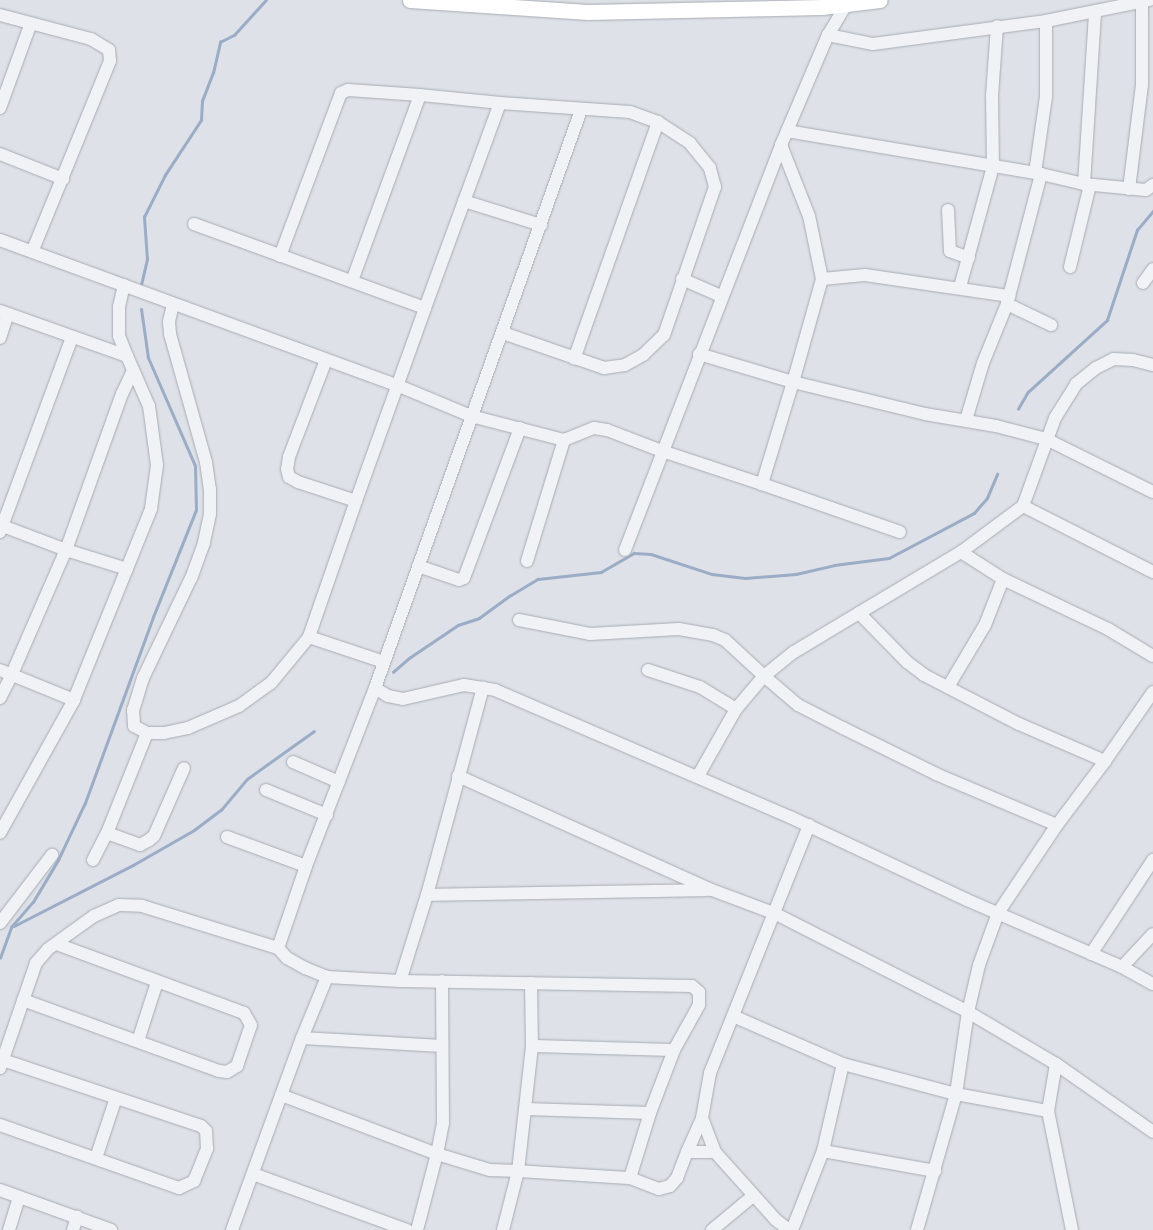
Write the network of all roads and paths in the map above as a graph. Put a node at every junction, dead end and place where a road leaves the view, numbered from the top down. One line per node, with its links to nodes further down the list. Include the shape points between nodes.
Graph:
1 (410, 0): 4 (main road, via 588,12)
2 (880, 0): 4 (main road)
3 (1146, 1): 5 (street); 24 (street, via 1142,84)
4 (846, 5): 10 (street)
5 (1095, 13): 7 (street); 22 (street)
6 (0, 15): 8 (street)
7 (1046, 21): 9 (street); 20 (street, via 1046,97)
8 (31, 23): 13 (street); 21 (street, via 91,39 109,50 110,61)
9 (997, 26): 10 (street, via 873,44); 19 (street, via 992,96)
10 (828, 35): 16 (street)
11 (420, 95): 12 (street); 31 (street, via 348,90 341,93); 37 (street)
12 (500, 102): 14 (street); 25 (street)
13 (0, 108)
14 (581, 110): 15 (street, via 630,112); 28 (street)
15 (658, 122): 36 (street, via 690,143 714,177 715,187); 52 (street)
16 (787, 131): 17 (street); 19 (street)
17 (781, 145): 35 (street, via 810,216); 41 (street)
18 (0, 154): 21 (street)
19 (993, 166): 20 (street); 32 (street)
20 (1038, 174): 22 (street); 42 (street)
21 (63, 179): 30 (street)
22 (1087, 185): 24 (street); 33 (street)
23 (1153, 185): 24 (street, via 1146,190)
24 (1129, 189)
25 (464, 201): 28 (street); 44 (street)
26 (948, 210): 32 (street, via 950,251)
27 (194, 224): 31 (street)
28 (541, 225): 47 (street)
29 (0, 240): 30 (street)
30 (32, 252): 39 (street)
31 (280, 256): 37 (street)
32 (970, 258): 40 (street)
33 (1070, 267)
34 (1153, 269): 38 (street)
35 (822, 279): 40 (street, via 865,275); 56 (street)
36 (682, 280): 41 (street); 52 (street, via 664,335 643,355 625,365 604,368)
37 (352, 281): 44 (street)
38 (1143, 283)
39 (124, 285): 43 (street); 51 (street, via 119,307 119,336)
40 (960, 287): 42 (street)
41 (721, 296): 50 (street)
42 (1008, 300): 46 (street); 59 (street, via 983,363)
43 (173, 304): 53 (street); 94 (street, via 170,334 206,462 210,514 204,543 191,578 137,696 133,721 138,729)
44 (425, 308): 57 (street)
45 (4, 312): 48 (street); 49 (street)
46 (1051, 325)
47 (503, 333): 52 (street); 58 (street)
48 (72, 337): 51 (street); 68 (street)
49 (0, 338)
50 (699, 354): 56 (street); 63 (street)
51 (127, 356): 55 (street)
52 (574, 359)
53 (326, 360): 57 (street); 66 (street, via 287,469 298,482)
54 (1153, 365): 61 (street, via 1114,359 1096,368 1076,384)
55 (134, 370): 70 (street, via 122,394); 75 (street, via 149,406 157,465 151,509)
56 (793, 382): 59 (street, via 925,414); 64 (street)
57 (398, 386): 58 (street); 66 (street)
58 (471, 416): 60 (street); 74 (street)
59 (966, 420): 61 (street)
60 (520, 428): 62 (street); 74 (street, via 464,578 459,580)
61 (1046, 439): 65 (street); 67 (street)
62 (564, 440): 63 (street, via 594,428); 73 (street)
63 (662, 451): 64 (street); 71 (street)
64 (762, 484): 69 (street)
65 (1153, 492)
66 (356, 501): 80 (street)
67 (1023, 506): 72 (street); 76 (street)
68 (1, 528): 70 (street)
69 (900, 532)
70 (66, 550): 75 (street); 85 (street)
71 (625, 550)
72 (961, 552): 77 (street); 78 (street)
73 (527, 561)
74 (418, 566): 82 (street)
75 (127, 569): 92 (street)
76 (1153, 572)
77 (1003, 579): 81 (street, via 1108,629); 88 (street, via 985,625)
78 (859, 613): 86 (street, via 794,652); 88 (street, via 907,662)
79 (519, 620): 86 (street, via 590,634 679,630 712,635 725,640)
80 (309, 637): 82 (street); 94 (street, via 271,683 239,706 188,728)
81 (1153, 656)
82 (384, 662): 89 (street)
83 (0, 670): 85 (street)
84 (648, 670): 93 (street, via 700,687)
85 (12, 674): 91 (street); 92 (street)
86 (764, 676): 93 (street); 104 (street, via 798,705 936,774)
87 (483, 687): 89 (street, via 464,685 403,699 388,696); 98 (street); 99 (street)
88 (948, 687): 95 (street, via 1019,724)
89 (375, 688): 100 (street)
90 (1153, 692): 95 (street)
91 (0, 698)
92 (74, 700): 105 (street)
93 (736, 709): 99 (street)
94 (147, 733): 106 (street)
95 (1105, 761): 104 (street)
96 (293, 762): 100 (street)
97 (184, 768): 106 (street, via 154,836 140,845)
98 (458, 776): 112 (street); 113 (street)
99 (698, 776): 103 (street)
100 (339, 782): 102 (street)
101 (266, 790): 102 (street)
102 (327, 815): 111 (street)
103 (809, 825): 114 (street); 115 (street)
104 (1057, 825): 114 (street)
105 (0, 833)
106 (107, 833): 109 (street)
107 (226, 837): 111 (street)
108 (52, 855): 116 (street)
109 (94, 860)
110 (1153, 860): 120 (street)
111 (306, 866): 119 (street)
112 (712, 890): 113 (street); 115 (street)
113 (427, 895): 123 (street)
114 (998, 912): 120 (street); 129 (street, via 979,965)
115 (774, 913): 129 (street); 130 (street)
116 (0, 923)
117 (1153, 934): 121 (street)
118 (56, 944): 119 (street, via 94,916 119,905 142,906); 125 (street); 128 (street, via 36,963)
119 (278, 948): 122 (street, via 287,958)
120 (1091, 954): 121 (street)
121 (1122, 967): 127 (street)
122 (327, 977): 123 (street); 131 (street)
123 (400, 981): 124 (street)
124 (442, 981): 126 (street); 133 (street)
125 (157, 982): 132 (street); 132 (street, via 244,1013 251,1025 237,1066 227,1072)
126 (532, 983): 134 (street); 135 (street, via 692,986 699,992 699,1005)
127 (1153, 984)
128 (23, 1000): 132 (street); 136 (street)
129 (968, 1012): 138 (street); 139 (street)
130 (733, 1016): 137 (street); 145 (street, via 710,1073)
131 (302, 1038): 133 (street); 140 (street)
132 (138, 1041)
133 (442, 1046): 151 (street, via 443,1123)
134 (532, 1046): 135 (street); 142 (street)
135 (674, 1050): 144 (street)
136 (1, 1064): 141 (street)
137 (843, 1064): 139 (street); 148 (street)
138 (1056, 1064): 143 (street); 147 (street)
139 (956, 1094): 143 (street); 154 (street)
140 (281, 1095): 151 (street); 155 (street)
141 (116, 1098): 152 (street); 152 (street, via 201,1126 206,1131 207,1149 194,1181 179,1188)
142 (525, 1109): 144 (street); 153 (street)
143 (1048, 1111): 171 (street)
144 (650, 1114): 156 (street)
145 (702, 1118): 149 (street); 150 (street)
146 (0, 1126): 152 (street)
147 (1153, 1132)
148 (823, 1151): 154 (street); 169 (street)
149 (687, 1152): 150 (street); 156 (street, via 677,1178 670,1186 658,1189)
150 (715, 1152): 158 (street)
151 (437, 1154): 153 (street, via 490,1170); 166 (street)
152 (96, 1158)
153 (518, 1171): 156 (street); 167 (street)
154 (935, 1171): 170 (street)
155 (253, 1174): 164 (street); 165 (street)
156 (630, 1178)
157 (0, 1190): 159 (street)
158 (753, 1196): 168 (street); 169 (street)
159 (18, 1197): 160 (street); 161 (street)
160 (77, 1217): 162 (street); 163 (street)
161 (9, 1230)
162 (73, 1230)
163 (111, 1230)
164 (232, 1230)
165 (407, 1230)
166 (417, 1230)
167 (503, 1230)
168 (712, 1230)
169 (790, 1230)
170 (917, 1230)
171 (1072, 1230)

